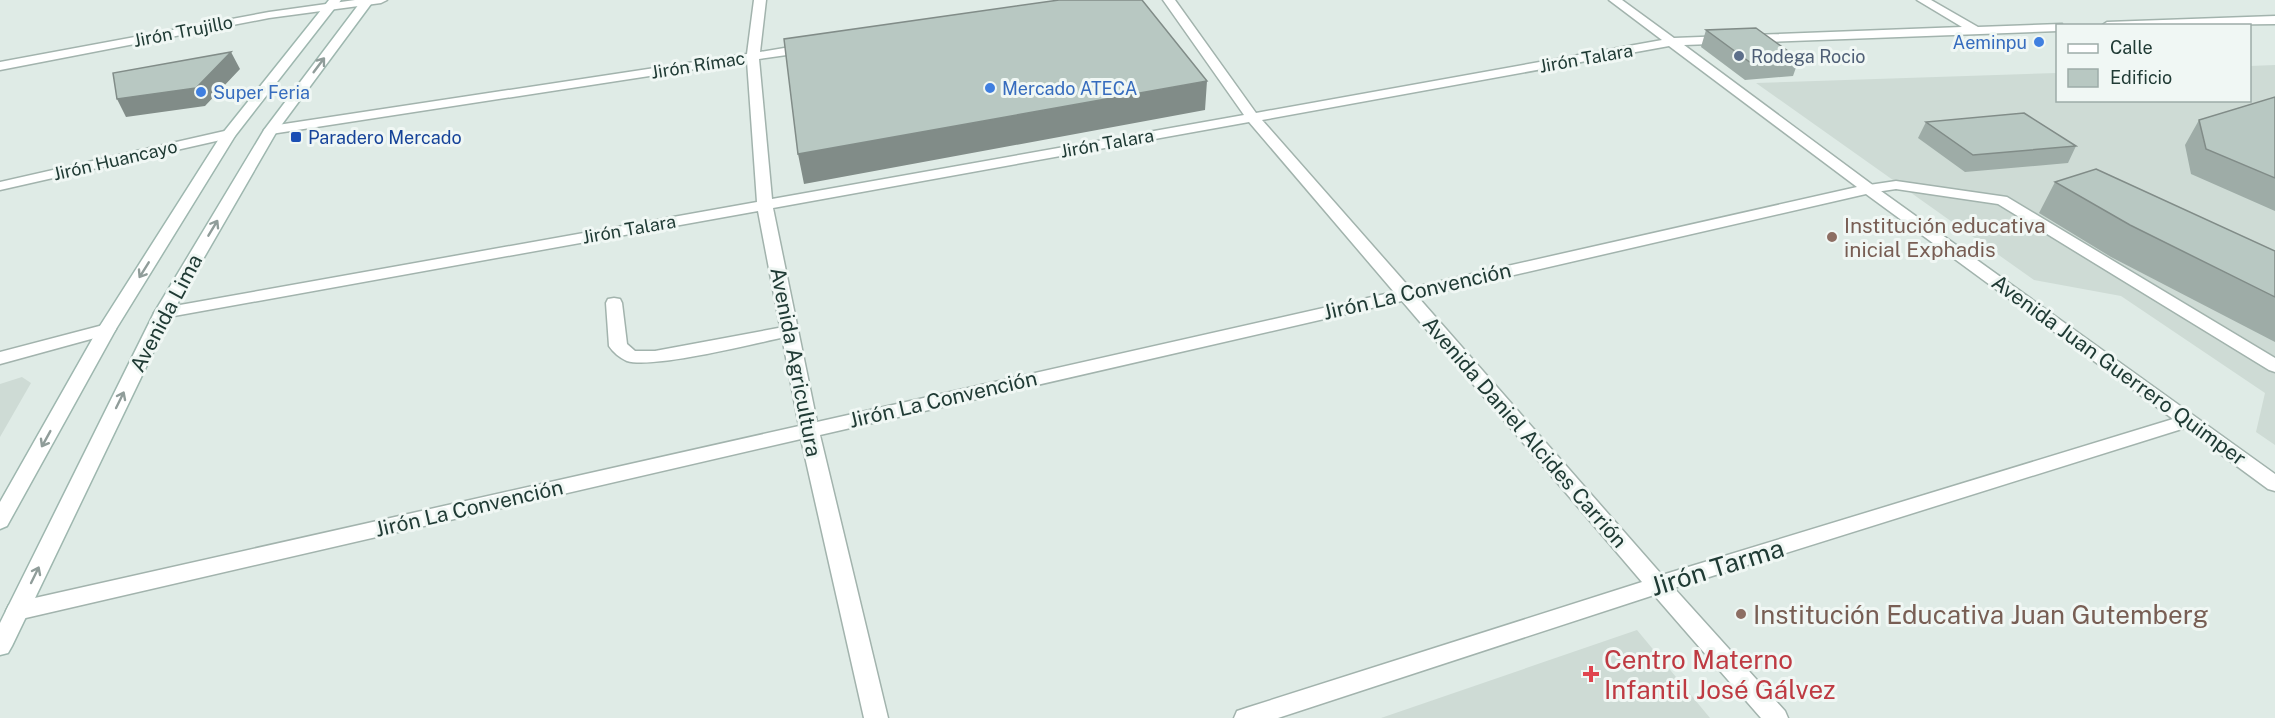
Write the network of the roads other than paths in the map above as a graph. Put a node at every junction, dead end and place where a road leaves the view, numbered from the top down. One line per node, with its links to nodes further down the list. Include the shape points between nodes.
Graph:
1 (760, 0): 13 (street, Avenida Agricultura)
2 (1169, 0): 15 (street, Avenida Daniel Alcides Carrión)
3 (1615, 0): 11 (street, Avenida Juan Guerrero Quimper)
4 (1923, 0): 10 (street)
5 (372, 1): 6 (street, Jirón Trujillo); 16 (street, Avenida Lima, one-way to 5)
6 (332, 3): 14 (street, Jirón Trujillo); 17 (street, Avenida Lima)
7 (2275, 20): 8 (street)
8 (2163, 24)
9 (2056, 27): 10 (street, Jirón Talara)
10 (1975, 30): 11 (street, Jirón Talara)
11 (1673, 42): 15 (street, Jirón Talara); 19 (street, Avenida Juan Guerrero Quimper)
12 (823, 46): 13 (street, Jirón Rímac)
13 (753, 57): 16 (street, Jirón Rímac); 20 (street, Avenida Agricultura)
14 (0, 66)
15 (1252, 117): 20 (street, Jirón Talara); 21 (street, Avenida Daniel Alcides Carrión)
16 (271, 130): 23 (street, Avenida Lima, one-way to 16)
17 (229, 134): 18 (street, Jirón Huancayo); 24 (street, Avenida Lima, one-way to 24)
18 (0, 186)
19 (1869, 189): 21 (street, Jirón La Convención); 27 (street, Jirón La Convención, via 1896,185 2002,200); 28 (street, Avenida Juan Guerrero Quimper)
20 (765, 205): 23 (street, Jirón Talara); 25 (street, Avenida Agricultura)
21 (1406, 294): 29 (street, Jirón La Convención); 32 (street, Avenida Daniel Alcides Carrión)
22 (614, 303): 25 (street, via 618,346 631,356 655,357)
23 (163, 313): 33 (street, Avenida Lima, one-way to 23)
24 (107, 329): 26 (street); 31 (street, Avenida Lima, one-way to 31)
25 (789, 331): 29 (street, Avenida Agricultura)
26 (0, 358)
27 (2275, 366)
28 (2188, 421): 30 (street, Avenida Juan Guerrero Quimper); 32 (street, Jirón Tarma)
29 (808, 430): 33 (street, Jirón La Convención); 35 (street, Avenida Agricultura)
30 (2275, 484)
31 (0, 521)
32 (1658, 585): 36 (street, Jirón Tarma); 37 (street, Avenida Daniel Alcides Carrión)
33 (17, 611): 34 (street, Avenida Lima)
34 (0, 646)
35 (876, 718)
36 (1246, 718)
37 (1776, 718)

